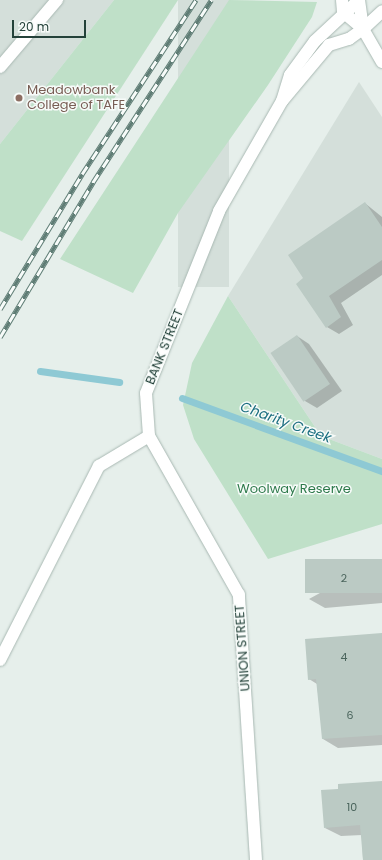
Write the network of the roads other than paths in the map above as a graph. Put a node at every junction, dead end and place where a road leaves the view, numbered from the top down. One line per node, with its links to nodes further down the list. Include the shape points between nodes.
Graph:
1 (57, 0): 8 (street)
2 (342, 0): 5 (street)
3 (359, 0): 5 (street, BANK STREET); 6 (street, BANK STREET)
4 (382, 11): 6 (street)
5 (343, 12): 6 (street); 9 (street, BANK STREET, via 290,75)
6 (363, 29): 7 (street); 9 (street, BANK STREET, via 349,39 329,45)
7 (382, 62)
8 (0, 67)
9 (282, 101): 10 (street, BANK STREET, via 219,211 146,393)
10 (149, 436): 11 (street, via 99,466); 12 (street, UNION STREET, via 239,595)
11 (0, 660)
12 (256, 860)

